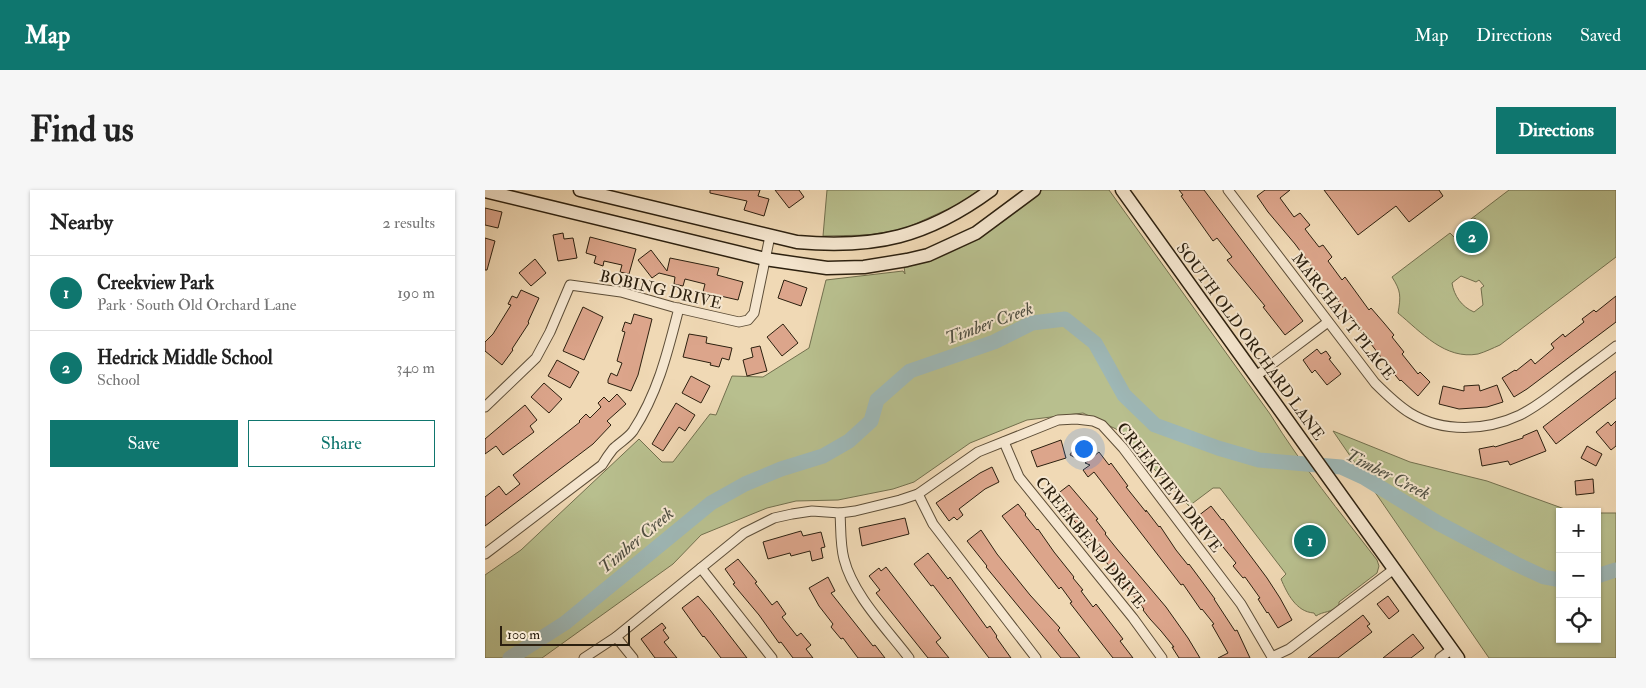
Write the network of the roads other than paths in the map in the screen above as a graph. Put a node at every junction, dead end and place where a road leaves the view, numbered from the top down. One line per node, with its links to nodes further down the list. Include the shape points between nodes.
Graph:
1 (580, 190): 7 (main road)
2 (991, 190): 7 (main road, via 937,224 895,237 829,245)
3 (1034, 190): 8 (main road, via 975,234 928,255 864,267 827,268)
4 (1122, 190): 12 (main road, SOUTH OLD ORCHARD LANE)
5 (1229, 190): 10 (street, MARCHANT PLACE)
6 (485, 191): 8 (main road)
7 (770, 236): 8 (street, BOBING DRIVE)
8 (765, 259): 9 (street, BOBING DRIVE, via 754,312 748,320 739,322)
9 (679, 308): 13 (street, BOBING DRIVE, via 621,292 570,285 536,358); 17 (street, via 658,382 632,433 602,465)
10 (1328, 322): 11 (street, MARCHANT PLACE, via 1392,400 1411,414 1457,427 1485,426 1520,415); 12 (street)
11 (1616, 346)
12 (1256, 376): 19 (main road, SOUTH OLD ORCHARD LANE)
13 (485, 406)
14 (1004, 442): 15 (street, CREEKVIEW DRIVE, via 978,452); 19 (street, CREEKVIEW DRIVE, via 1059,420 1076,419 1102,425 1123,448 1235,597 1272,657 1289,649); 27 (street, CREEKBEND DRIVE, via 1019,477 1133,618)
15 (918, 494): 16 (street, CREEKVIEW DRIVE); 26 (street, via 933,524)
16 (840, 513): 18 (street, CREEKVIEW DRIVE, via 812,511 775,518 744,533); 25 (street, via 843,558 851,579)
17 (485, 554)
18 (701, 568): 20 (street, CREEKVIEW DRIVE); 24 (street)
19 (1394, 569): 21 (main road, SOUTH OLD ORCHARD LANE)
20 (616, 637): 22 (street, CREEKVIEW DRIVE); 23 (street)
21 (1455, 653): 28 (street)
22 (584, 658)
23 (633, 658)
24 (772, 658)
25 (909, 658)
26 (1036, 658)
27 (1161, 658)
28 (1440, 658)

